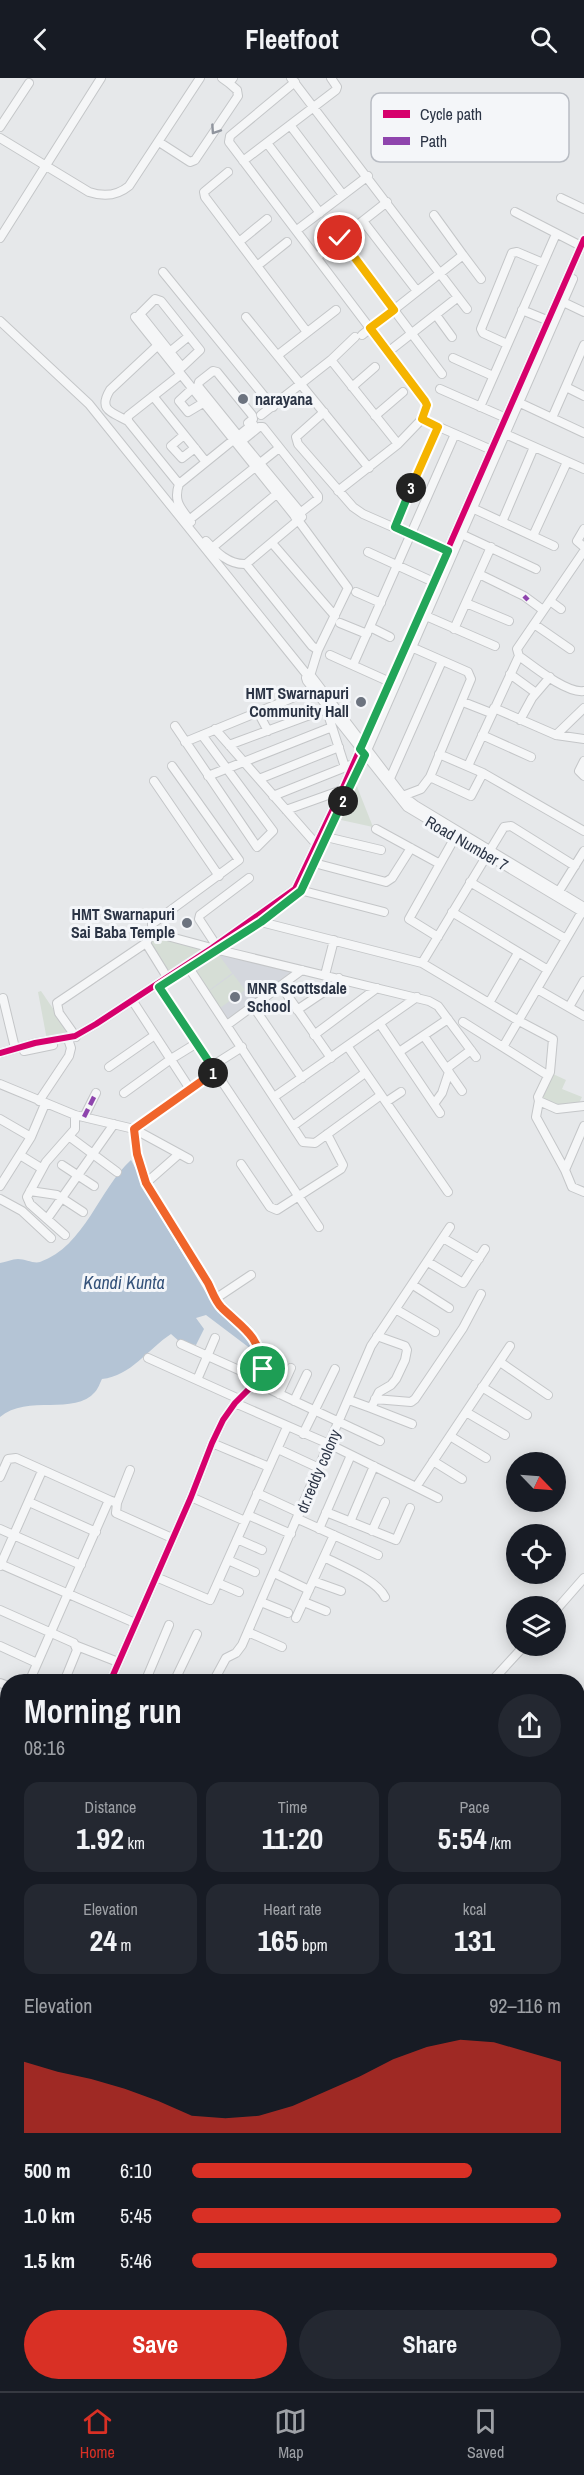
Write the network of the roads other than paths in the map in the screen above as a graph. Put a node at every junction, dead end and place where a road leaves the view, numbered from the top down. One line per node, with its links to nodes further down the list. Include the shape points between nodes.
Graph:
1 (101, 78): 15 (street)
2 (200, 78): 12 (street)
3 (222, 78): 6 (street)
4 (331, 78): 8 (street, via 338,88)
5 (293, 80): 8 (street); 14 (street, via 229,138)
6 (231, 81): 12 (street, one-way to 12, via 238,96 195,160 190,162)
7 (29, 83): 10 (street)
8 (315, 106): 9 (street); 17 (street)
9 (290, 125): 13 (street); 18 (street)
10 (0, 127)
11 (0, 138): 15 (street)
12 (159, 142): 15 (street, via 129,186 115,194 99,196 89,192)
13 (267, 143): 14 (street); 23 (street)
14 (243, 161): 27 (street)
15 (46, 166): 29 (street)
16 (229, 174): 31 (street, via 204,192)
17 (368, 176): 18 (street); 20 (street)
18 (343, 195): 23 (street)
19 (561, 198): 21 (street)
20 (387, 202): 26 (street); 39 (street)
21 (584, 209)
22 (515, 212): 28 (street)
23 (320, 213): 27 (street)
24 (434, 215): 34 (street)
25 (267, 219): 31 (street)
26 (363, 221): 30 (street); 41 (street)
27 (297, 230): 35 (street)
28 (556, 234): 33 (street); 36 (street)
29 (0, 238)
30 (340, 238): 35 (street); 46 (street)
31 (239, 242): 37 (street)
32 (287, 242): 37 (street)
33 (583, 246): 43 (street)
34 (463, 255): 39 (street); 40 (street)
35 (317, 257): 54 (street)
36 (543, 263): 47 (street); 59 (street, via 512,253 481,329)
37 (257, 266): 55 (street)
38 (163, 272): 82 (street)
39 (440, 272): 41 (street); 42 (street)
40 (481, 279)
41 (417, 291): 46 (street)
42 (458, 297): 44 (street); 49 (street)
43 (561, 301): 48 (street); 53 (street); 81 (street)
44 (467, 309)
45 (336, 310): 55 (street)
46 (394, 310): 54 (street); 56 (street)
47 (522, 310): 53 (street); 59 (street)
48 (584, 312)
49 (436, 315): 56 (street); 58 (street)
50 (135, 317): 61 (street)
51 (246, 317): 64 (street)
52 (0, 321): 156 (street, via 89,404)
53 (549, 321): 88 (street)
54 (370, 328): 62 (street); 67 (street)
55 (308, 332): 64 (street)
56 (412, 334): 62 (street); 70 (street)
57 (189, 336): 63 (street); 63 (street, via 160,300 155,299 141,310); 69 (street, via 200,350)
58 (452, 337)
59 (507, 344): 71 (street)
60 (584, 345): 65 (street)
61 (157, 346): 63 (street); 91 (street, via 104,399 108,410)
62 (388, 352): 90 (street, via 426,404)
63 (167, 354): 69 (street)
64 (278, 355): 72 (street)
65 (582, 356): 74 (street)
66 (453, 358): 71 (street)
67 (331, 360): 72 (street); 73 (street)
68 (375, 367): 73 (street)
69 (179, 371): 75 (street); 78 (street)
70 (442, 374)
71 (494, 376): 83 (street)
72 (301, 384): 82 (street); 84 (street)
73 (352, 387): 87 (street)
74 (566, 387): 79 (street); 89 (street)
75 (192, 389): 80 (street); 80 (street, via 179,400 188,412)
76 (440, 389): 83 (street)
77 (403, 392): 87 (street)
78 (153, 396): 91 (street); 97 (street)
79 (584, 396)
80 (203, 403): 85 (street)
81 (520, 403): 89 (street); 94 (street)
82 (273, 407): 86 (street)
83 (480, 407): 88 (street)
84 (324, 412): 107 (street); 110 (street, via 297,437 298,444)
85 (216, 414): 98 (street); 98 (street, via 197,384 216,370 254,417)
86 (261, 416)
87 (375, 416): 99 (street)
88 (506, 418): 94 (street)
89 (552, 418): 95 (street)
90 (422, 419): 93 (street); 99 (street)
91 (128, 421): 109 (street)
92 (252, 423): 98 (street)
93 (438, 427): 96 (street); 117 (street)
94 (503, 433): 100 (street); 103 (street)
95 (584, 433)
96 (455, 434): 103 (street); 120 (street)
97 (184, 435): 101 (street); 101 (street, via 172,445 176,452 182,458)
98 (233, 437): 104 (street); 106 (street)
99 (398, 444): 107 (street)
100 (534, 447): 105 (street); 116 (street)
101 (195, 448): 104 (street)
102 (279, 448): 106 (street); 106 (street, via 259,427 243,440); 114 (street, via 319,498)
103 (495, 451): 113 (street)
104 (206, 462): 109 (street)
105 (567, 462): 108 (street); 121 (street)
106 (258, 465): 111 (street); 115 (street)
107 (369, 468): 110 (street)
108 (584, 469)
109 (179, 484): 115 (street, via 177,502)
110 (338, 491): 117 (street, via 363,514)
111 (279, 492): 114 (street); 125 (street)
112 (322, 502): 114 (street)
113 (471, 507): 116 (street); 119 (street)
114 (298, 517): 122 (street); 141 (street, via 348,588)
115 (189, 520): 125 (street)
116 (502, 522): 121 (street)
117 (395, 527): 120 (street)
118 (584, 529): 126 (street, via 577,541)
119 (460, 533): 124 (street); 128 (street)
120 (412, 534): 128 (street); 130 (street)
121 (532, 536): 123 (street)
122 (272, 543): 129 (street); 141 (street)
123 (554, 546)
124 (491, 547): 131 (street); 132 (street)
125 (213, 548): 129 (street, via 228,560)
126 (584, 549): 135 (street)
127 (368, 552): 130 (street)
128 (451, 552): 133 (street)
129 (246, 564): 150 (street)
130 (398, 565): 133 (street); 136 (street)
131 (536, 569)
132 (479, 574): 137 (street); 139 (street)
133 (437, 584): 140 (street); 147 (street)
134 (356, 592): 136 (street)
135 (550, 601): 138 (street); 139 (street)
136 (381, 603): 145 (street)
137 (466, 603): 142 (street); 144 (street)
138 (561, 609)
139 (543, 610): 143 (street)
140 (426, 616): 144 (street); 147 (street)
141 (338, 620): 145 (street); 150 (street)
142 (509, 621)
143 (534, 624): 149 (street); 152 (street, via 517,650)
144 (454, 629): 148 (street)
145 (369, 631): 146 (street); 154 (street)
146 (390, 637)
147 (409, 646): 153 (street); 158 (street); 179 (street)
148 (495, 646)
149 (570, 649)
150 (318, 650): 156 (street)
151 (330, 655): 154 (street)
152 (519, 656): 155 (street); 157 (street)
153 (442, 661): 162 (street, via 470,674); 194 (street)
154 (353, 665): 158 (street)
155 (510, 674): 161 (street); 165 (street)
156 (309, 676): 159 (street, via 307,681); 179 (street, via 359,737)
157 (550, 677): 160 (street); 161 (street)
158 (390, 682): 179 (street)
159 (314, 689): 163 (street); 166 (street)
160 (584, 691)
161 (536, 693): 167 (street)
162 (463, 702): 165 (street); 180 (street)
163 (325, 706): 169 (street); 171 (street); 179 (street)
164 (584, 708): 174 (street)
165 (493, 711): 167 (street); 173 (street)
166 (258, 712): 170 (street); 171 (street)
167 (520, 720): 174 (street)
168 (175, 726): 176 (street)
169 (333, 727): 178 (street); 183 (street)
170 (215, 729): 172 (street); 177 (street)
171 (268, 731): 177 (street)
172 (202, 735): 176 (street); 187 (street)
173 (482, 735): 181 (street); 184 (street)
174 (556, 735): 175 (street)
175 (584, 740)
176 (185, 742): 189 (street)
177 (229, 746): 183 (street)
178 (339, 747): 186 (street); 192 (street)
179 (364, 750): 186 (street); 194 (street, Road Number 7); 202 (street)
180 (439, 754): 184 (street); 191 (street)
181 (531, 757)
182 (584, 761): 190 (street, via 579,771)
183 (243, 762): 187 (street); 192 (street)
184 (468, 765): 188 (street)
185 (172, 766): 211 (street, via 239,860)
186 (349, 766): 195 (street); 196 (street)
187 (227, 768): 189 (street); 189 (street, via 273,831 257,847)
188 (483, 773): 191 (street, via 471,796); 200 (street)
189 (208, 776)
190 (584, 776)
191 (430, 777): 197 (street, via 421,789)
192 (259, 779): 196 (street)
193 (154, 781): 211 (street)
194 (389, 782): 197 (street, Road Number 7)
195 (342, 790): 198 (street); 202 (street)
196 (273, 796): 198 (street)
197 (401, 796): 201 (street, Road Number 7, via 416,813)
198 (286, 810): 203 (street)
199 (376, 829): 204 (street)
200 (584, 831)
201 (457, 834): 207 (street, Road Number 7); 209 (street)
202 (323, 836): 203 (street); 205 (street); 208 (street)
203 (316, 845): 214 (street)
204 (411, 848): 208 (street, via 386,882); 209 (street)
205 (381, 849)
206 (584, 851): 210 (street)
207 (488, 852): 210 (street, via 509,825); 213 (street); 215 (street, Road Number 7)
208 (314, 863): 214 (street)
209 (441, 864): 221 (street, via 409,919)
210 (575, 866): 215 (street)
211 (219, 876): 220 (street, via 151,925)
212 (249, 878): 225 (street, via 200,915)
213 (470, 882): 218 (street); 222 (street)
214 (298, 890): 217 (street); 219 (street); 225 (street)
215 (557, 894): 216 (street, Road Number 7)
216 (584, 910): 222 (street)
217 (384, 912)
218 (452, 912): 221 (street); 226 (street)
219 (261, 922): 223 (street); 225 (street)
220 (152, 932): 224 (street); 225 (street)
221 (438, 937): 227 (street)
222 (566, 939): 230 (street)
223 (334, 940): 227 (street); 231 (street)
224 (146, 943): 232 (street); 255 (street, via 57,1003 59,1013)
225 (216, 948): 228 (street); 229 (street); 232 (street)
226 (518, 953): 230 (street); 242 (street)
227 (422, 963): 242 (street)
228 (189, 968): 236 (street); 251 (street)
229 (302, 970): 231 (street); 235 (street)
230 (548, 970): 238 (street)
231 (325, 975): 233 (street)
232 (167, 977): 255 (street)
233 (339, 978): 237 (street); 245 (street)
234 (584, 981): 244 (street)
235 (281, 986): 243 (street); 245 (street)
236 (159, 987): 241 (street); 257 (street)
237 (377, 988): 239 (street); 253 (street)
238 (537, 989): 244 (street); 248 (street)
239 (417, 997): 247 (street, via 438,1006); 250 (street)
240 (3, 998): 261 (street)
241 (134, 1003): 252 (street); 255 (street)
242 (489, 1003): 248 (street)
243 (253, 1006): 251 (street); 272 (street)
244 (569, 1007): 246 (street)
245 (297, 1010): 253 (street)
246 (584, 1016)
247 (448, 1019): 254 (street); 269 (street, via 474,1054)
248 (519, 1021): 260 (street); 281 (street, via 553,1039 550,1072)
249 (463, 1022): 260 (street)
250 (380, 1024): 259 (street); 262 (street)
251 (227, 1025): 258 (street)
252 (155, 1035): 266 (street); 267 (street)
253 (314, 1035): 264 (street)
254 (424, 1036): 262 (street); 269 (street)
255 (76, 1037): 256 (street); 261 (street)
256 (69, 1042): 265 (street); 282 (street, via 69,1056)
257 (197, 1043): 266 (street); 268 (street)
258 (242, 1047): 268 (street); 279 (street)
259 (348, 1047): 264 (street); 270 (street)
260 (503, 1047): 271 (street)
261 (15, 1048): 263 (street)
262 (399, 1052): 283 (street)
263 (0, 1053)
264 (331, 1058): 272 (street)
265 (0, 1059)
266 (171, 1059): 274 (street); 278 (street)
267 (109, 1067)
268 (214, 1069): 274 (street); 312 (street)
269 (448, 1070): 275 (street); 283 (street, via 442,1093)
270 (365, 1072): 280 (street); 289 (street)
271 (544, 1073)
272 (302, 1078): 279 (street)
273 (0, 1084): 282 (street)
274 (190, 1089): 291 (street)
275 (462, 1091)
276 (401, 1092): 280 (street)
277 (96, 1093): 286 (street)
278 (124, 1093)
279 (274, 1097): 289 (street)
280 (383, 1099): 292 (street); 309 (street)
281 (539, 1101): 284 (street, via 557,1109); 302 (street, via 536,1117)
282 (42, 1102): 286 (street); 293 (street)
283 (434, 1104): 285 (street)
284 (584, 1106)
285 (440, 1113)
286 (80, 1116): 288 (street); 294 (street)
287 (0, 1119): 293 (street)
288 (114, 1124): 291 (street); 297 (street)
289 (293, 1126): 292 (street, via 307,1144)
290 (584, 1126): 302 (street)
291 (134, 1129): 295 (street); 305 (street)
292 (327, 1134): 312 (street, via 343,1165 341,1170)
293 (31, 1137): 296 (street)
294 (70, 1137): 297 (street); 301 (street)
295 (179, 1154): 298 (street); 305 (street)
296 (20, 1155): 301 (street); 306 (street)
297 (93, 1155): 303 (street); 304 (street)
298 (189, 1160)
299 (241, 1164): 312 (street, via 274,1210)
300 (62, 1165): 304 (street)
301 (41, 1168): 308 (street)
302 (565, 1170): 310 (street, via 572,1187)
303 (117, 1172)
304 (77, 1175): 307 (street); 311 (street)
305 (146, 1183): 327 (street)
306 (0, 1186)
307 (94, 1186)
308 (30, 1191): 311 (street); 315 (street, via 27,1201)
309 (448, 1192)
310 (584, 1192)
311 (63, 1197): 314 (street); 315 (street)
312 (299, 1197): 316 (street)
313 (0, 1199): 319 (street, via 22,1211)
314 (83, 1212)
315 (47, 1219): 318 (street)
316 (319, 1227)
317 (450, 1227): 320 (street, dr.reddy colony)
318 (65, 1234)
319 (51, 1238)
320 (443, 1238): 322 (street); 323 (street, dr.reddy colony)
321 (485, 1249): 322 (street)
322 (479, 1259): 323 (street, via 463,1283)
323 (428, 1262): 325 (street, dr.reddy colony)
324 (251, 1275): 327 (street)
325 (413, 1285): 328 (street); 329 (street, dr.reddy colony)
326 (481, 1293): 346 (street, via 463,1328 415,1400)
327 (215, 1299): 342 (street, via 253,1337 263,1369)
328 (449, 1308)
329 (397, 1310): 330 (street); 331 (street, dr.reddy colony)
330 (435, 1332)
331 (377, 1336): 346 (street, via 407,1350 396,1379 381,1389); 347 (street, dr.reddy colony)
332 (215, 1338): 335 (street)
333 (181, 1344): 335 (street)
334 (510, 1346): 337 (street)
335 (207, 1356): 341 (street); 342 (street)
336 (148, 1358): 341 (street)
337 (500, 1362): 343 (street); 345 (street)
338 (291, 1368): 344 (street)
339 (335, 1369): 351 (street)
340 (307, 1374): 349 (street)
341 (197, 1380): 348 (street)
342 (257, 1381): 344 (street); 348 (street)
343 (482, 1387): 352 (street); 353 (street)
344 (279, 1394): 349 (street)
345 (549, 1395)
346 (375, 1399): 350 (street)
347 (349, 1400): 350 (street); 354 (street, dr.reddy colony)
348 (237, 1401): 356 (street); 361 (street)
349 (294, 1401): 351 (street)
350 (371, 1408): 355 (street)
351 (315, 1410): 354 (street); 357 (street)
352 (466, 1412): 358 (street); 359 (street)
353 (527, 1415)
354 (340, 1422): 360 (street); 362 (street, dr.reddy colony)
355 (412, 1424)
356 (287, 1427): 357 (street); 363 (street)
357 (303, 1434): 362 (street)
358 (505, 1435)
359 (450, 1436): 365 (street); 366 (street)
360 (380, 1441)
361 (212, 1443): 368 (street); 376 (street)
362 (329, 1444): 364 (street); 369 (street, dr.reddy colony)
363 (278, 1449): 368 (street); 369 (street)
364 (351, 1455): 367 (street); 383 (street)
365 (486, 1458)
366 (433, 1461): 373 (street); 374 (street)
367 (374, 1466): 374 (street); 386 (street)
368 (269, 1467): 375 (street)
369 (319, 1468): 384 (street, dr.reddy colony)
370 (130, 1470): 381 (street)
371 (42, 1471): 372 (street, via 11,1457); 378 (street); 379 (street)
372 (1, 1473)
373 (462, 1479)
374 (416, 1487): 377 (street)
375 (257, 1493): 384 (street); 385 (street)
376 (190, 1497): 385 (street); 394 (street)
377 (438, 1498)
378 (109, 1500): 381 (street); 390 (street)
379 (29, 1502): 390 (street); 392 (street)
380 (385, 1502): 389 (street)
381 (117, 1503): 394 (street, via 118,1515)
382 (410, 1508): 389 (street, via 396,1540)
383 (326, 1512): 386 (street); 388 (street)
384 (299, 1516): 388 (street); 391 (street, dr.reddy colony)
385 (246, 1518): 391 (street); 395 (street)
386 (350, 1522): 389 (street)
387 (0, 1529): 392 (street)
388 (319, 1529): 393 (street)
389 (372, 1531)
390 (96, 1532): 401 (street)
391 (291, 1534): 403 (street, dr.reddy colony)
392 (14, 1535): 400 (street); 401 (street)
393 (334, 1535): 397 (street); 398 (street)
394 (172, 1538): 404 (street)
395 (237, 1539): 396 (street); 399 (street)
396 (262, 1550)
397 (378, 1555)
398 (324, 1557): 406 (street); 412 (street, via 358,1574)
399 (228, 1560): 402 (street); 407 (street)
400 (0, 1565): 411 (street)
401 (81, 1565): 411 (street)
402 (255, 1572)
403 (274, 1574): 408 (street); 414 (street, dr.reddy colony)
404 (156, 1577): 407 (street, via 210,1600); 420 (street)
405 (584, 1578): 413 (street)
406 (313, 1581): 408 (street); 409 (street)
407 (218, 1583): 410 (street)
408 (309, 1590): 415 (street)
409 (341, 1591)
410 (239, 1593)
411 (68, 1594): 420 (street); 423 (street)
412 (385, 1597)
413 (566, 1598)
414 (261, 1602): 418 (street); 422 (street, dr.reddy colony)
415 (303, 1602): 417 (street); 419 (street)
416 (0, 1610): 423 (street)
417 (326, 1611)
418 (288, 1613)
419 (296, 1618)
420 (135, 1623): 429 (street)
421 (169, 1625): 434 (street)
422 (248, 1632): 427 (street); 436 (street, dr.reddy colony)
423 (51, 1633): 426 (street); 430 (street)
424 (196, 1634): 435 (street)
425 (0, 1646): 430 (street)
426 (77, 1646): 429 (street); 432 (street)
427 (282, 1647)
428 (515, 1656): 437 (street)
429 (118, 1662): 433 (street)
430 (38, 1663): 431 (street)
431 (33, 1674)
432 (67, 1674)
433 (113, 1674)
434 (148, 1674)
435 (178, 1674)
436 (217, 1674)
437 (498, 1674)

